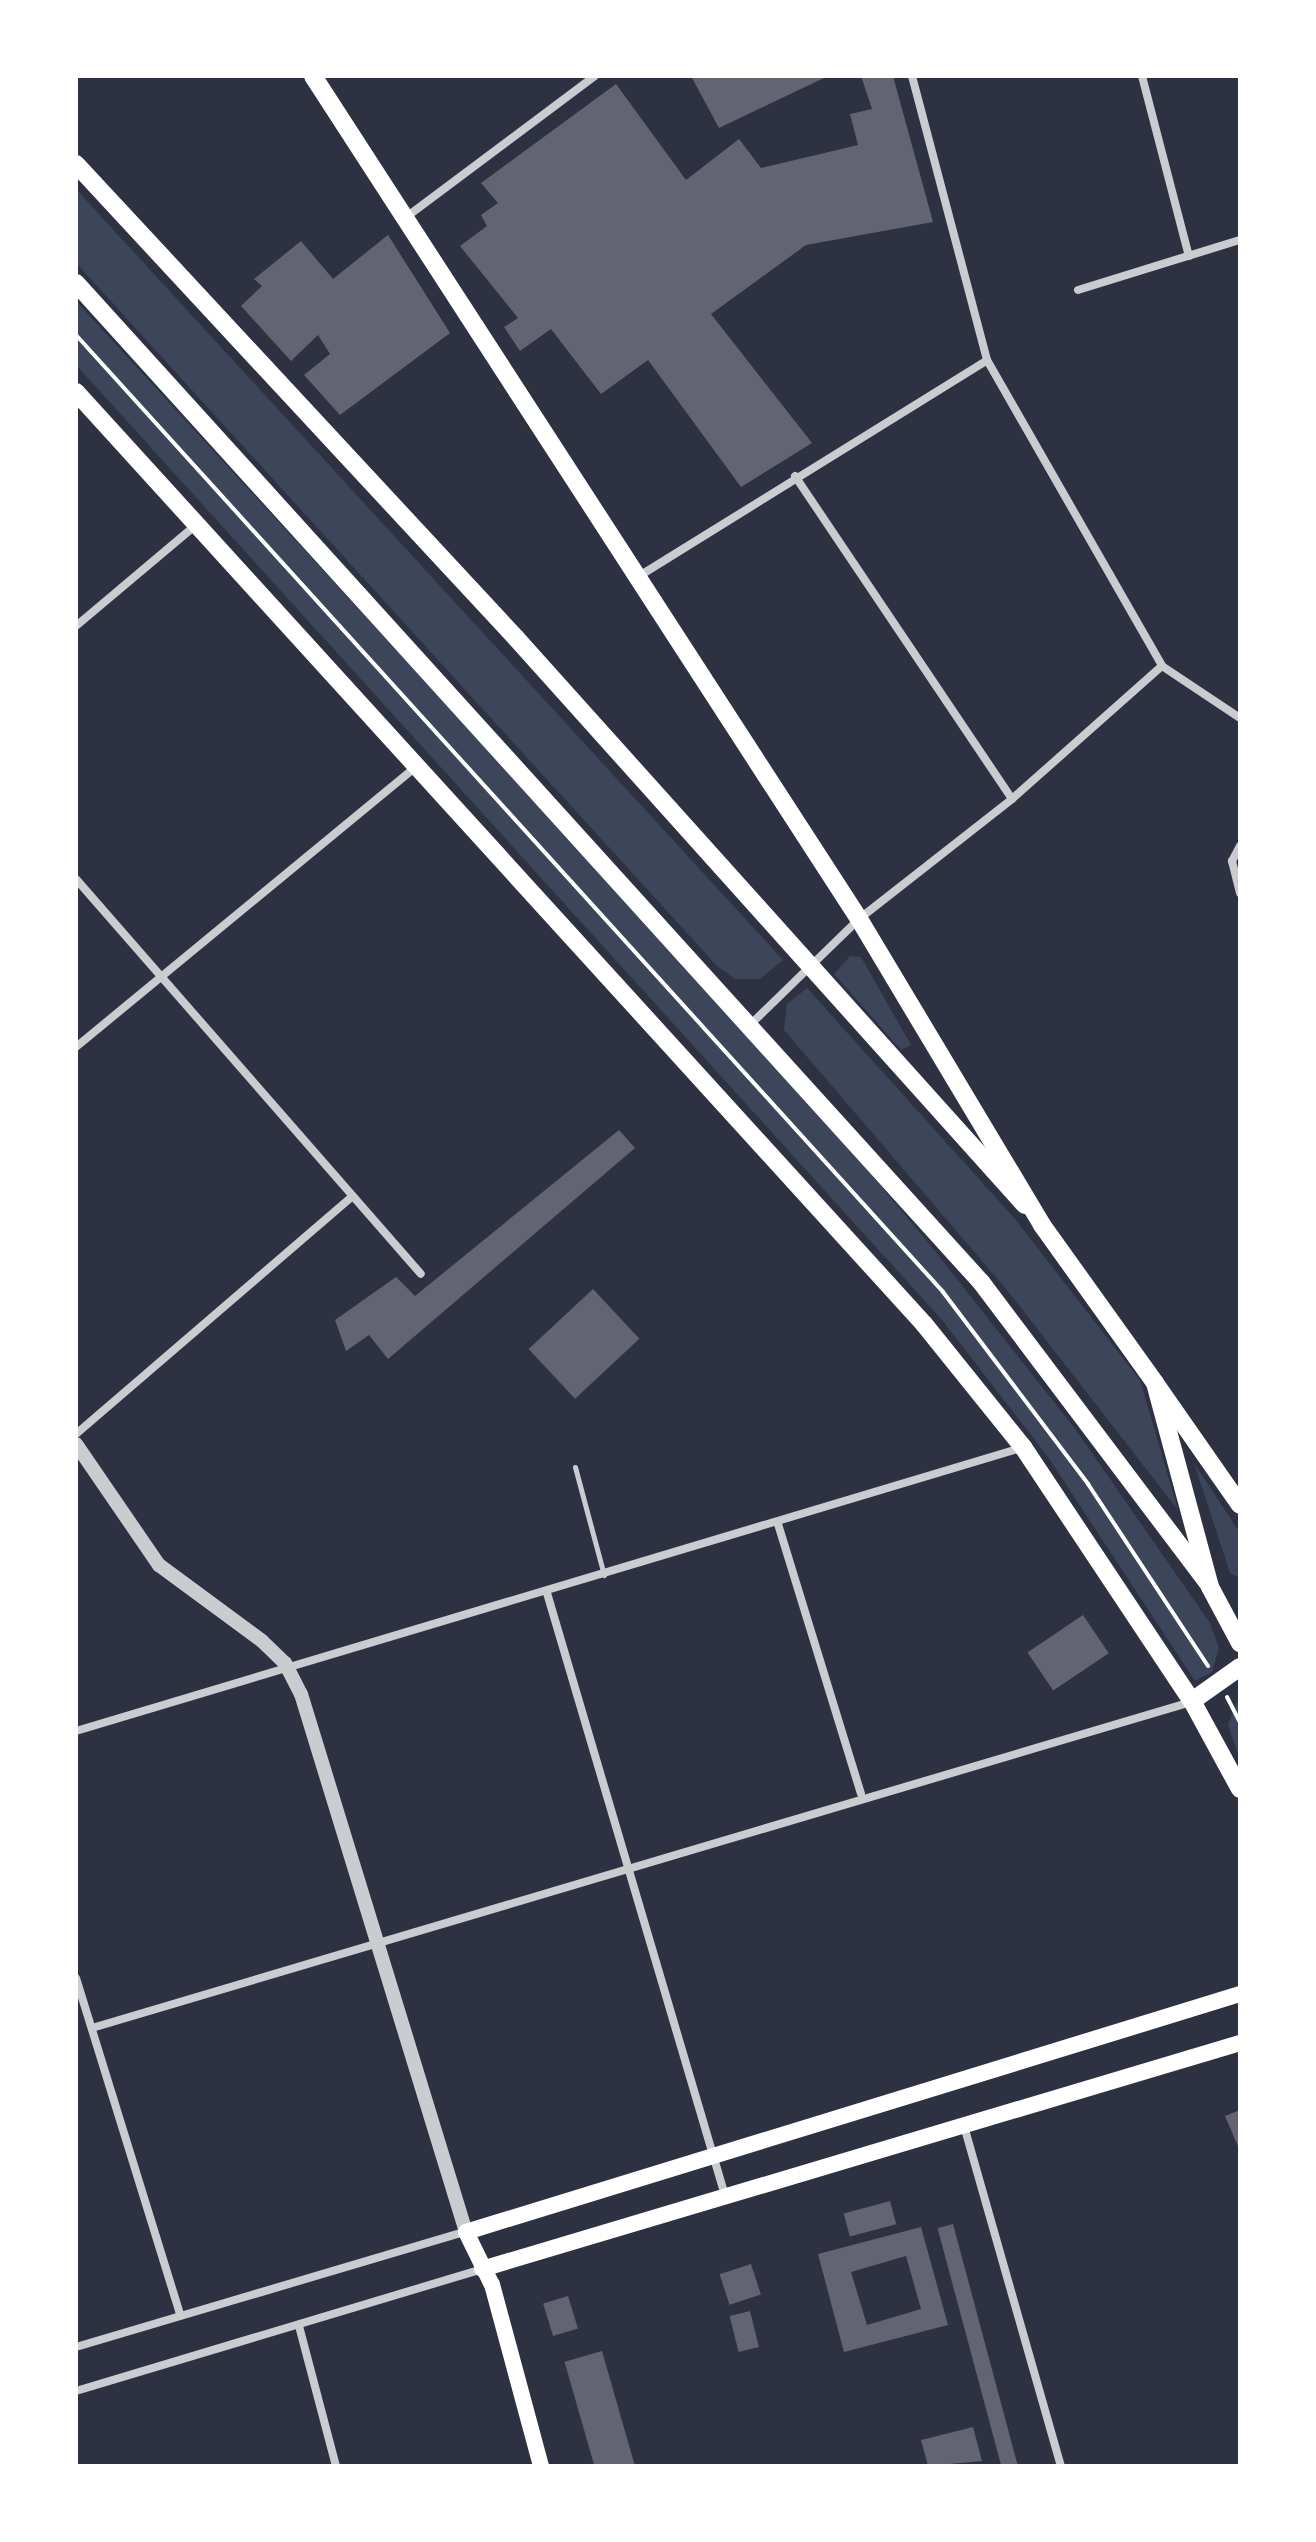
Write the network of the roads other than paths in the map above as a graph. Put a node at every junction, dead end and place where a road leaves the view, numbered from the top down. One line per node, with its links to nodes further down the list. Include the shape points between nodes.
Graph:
1 (313, 76): 6 (main road)
2 (595, 76): 6 (street)
3 (912, 76): 11 (street)
4 (1142, 76): 8 (street)
5 (76, 164): 25 (main road)
6 (405, 218): 15 (main road)
7 (1240, 240): 8 (street)
8 (1189, 256): 10 (street)
9 (76, 283): 27 (main road)
10 (1078, 290)
11 (987, 360): 13 (street); 17 (street)
12 (76, 392): 14 (main road)
13 (795, 476): 15 (street); 20 (street)
14 (196, 524): 16 (street); 19 (main road)
15 (636, 578): 24 (main road)
16 (76, 626)
17 (1162, 666): 18 (street); 20 (street)
18 (1240, 718)
19 (420, 764): 26 (street); 35 (main road, via 924,1324)
20 (1012, 799): 24 (street)
21 (1240, 846): 23 (street, via 1232,861)
22 (76, 879): 26 (street)
23 (1240, 893)
24 (859, 919): 25 (street); 30 (main road)
25 (812, 964): 27 (street); 30 (main road)
26 (161, 976): 28 (street); 29 (street)
27 (753, 1022): 40 (main road, via 981,1282)
28 (76, 1047)
29 (353, 1196): 31 (street); 33 (street)
30 (1042, 1225): 32 (main road)
31 (421, 1274)
32 (1155, 1383): 37 (main road); 40 (main road)
33 (76, 1434)
34 (76, 1444): 43 (street, via 159,1565)
35 (1023, 1447): 38 (street); 45 (main road)
36 (575, 1467): 39 (lane)
37 (1240, 1505)
38 (778, 1524): 39 (street); 48 (street)
39 (604, 1576): 41 (street)
40 (1210, 1587): 42 (main road)
41 (547, 1593): 43 (street); 49 (street)
42 (1240, 1643)
43 (285, 1663): 46 (street); 50 (street)
44 (1240, 1667): 45 (main road)
45 (1192, 1701): 47 (main road); 48 (street)
46 (76, 1731)
47 (1240, 1789)
48 (861, 1794): 49 (street)
49 (629, 1868): 50 (street); 56 (street)
50 (376, 1938): 53 (street); 58 (street)
51 (76, 1978): 53 (street)
52 (1240, 1994): 56 (main road)
53 (92, 2028): 60 (street)
54 (1240, 2043): 55 (main road)
55 (964, 2126): 57 (main road); 66 (street)
56 (714, 2156): 57 (street); 58 (main road)
57 (727, 2200): 59 (main road)
58 (466, 2232): 59 (main road); 60 (street)
59 (482, 2269): 61 (street); 65 (main road)
60 (180, 2315): 62 (street)
61 (299, 2326): 63 (street); 64 (street)
62 (76, 2347)
63 (76, 2391)
64 (336, 2466)
65 (541, 2466)
66 (1061, 2466)

